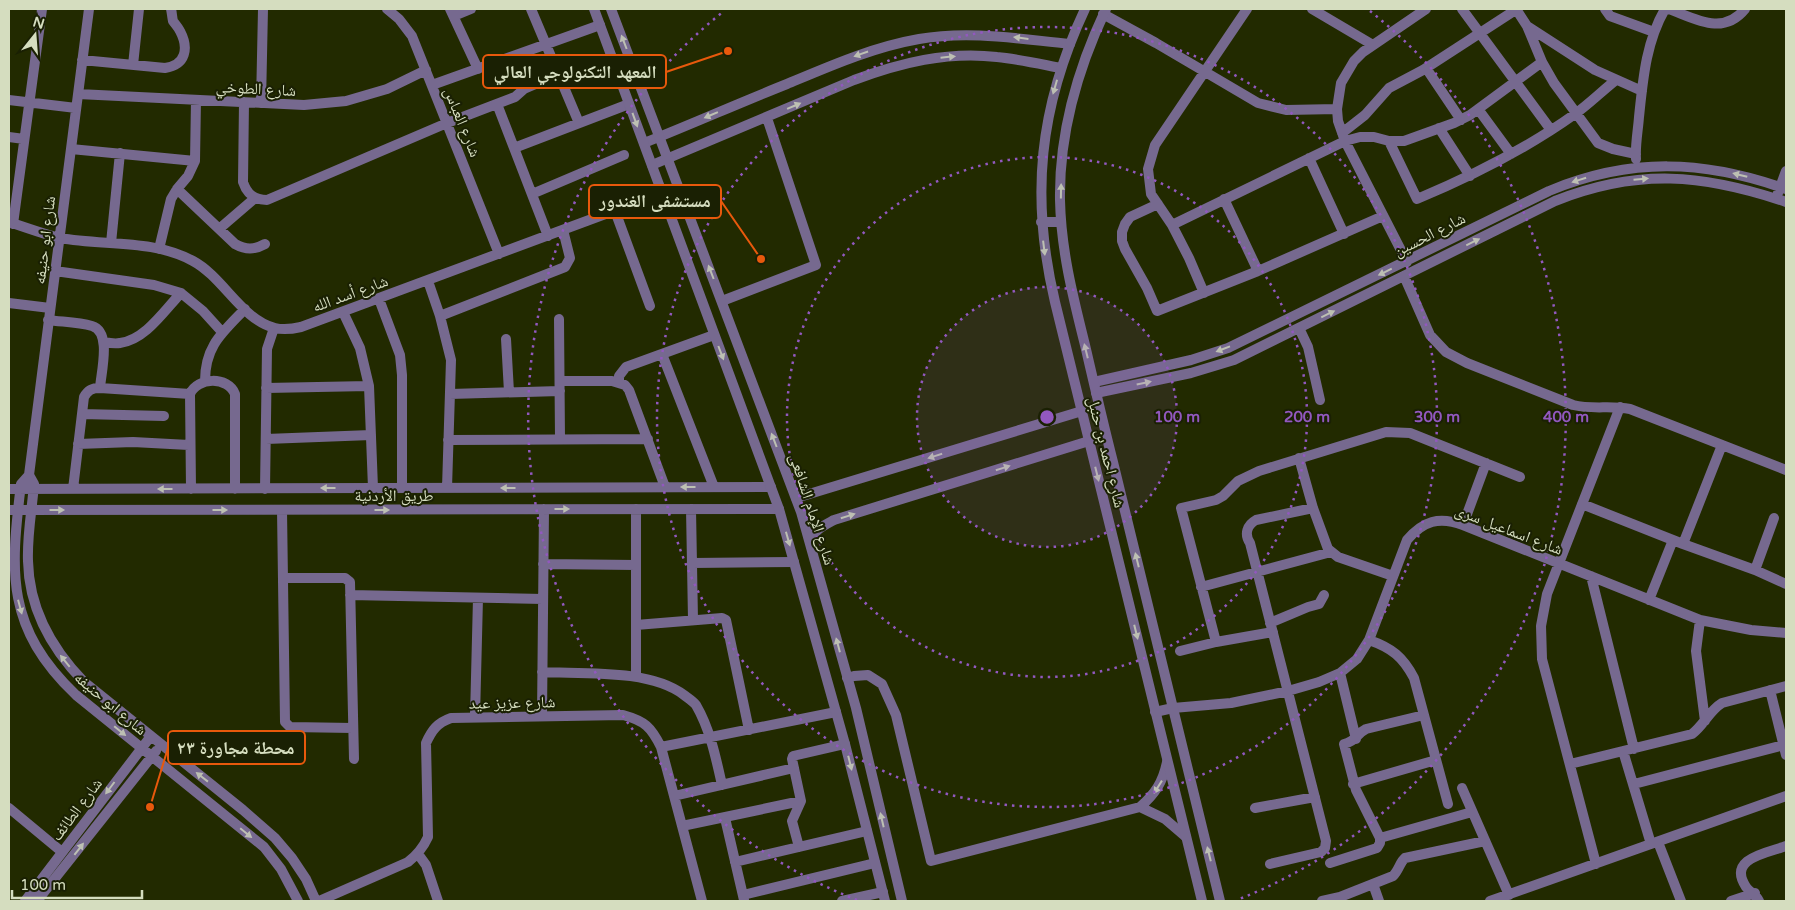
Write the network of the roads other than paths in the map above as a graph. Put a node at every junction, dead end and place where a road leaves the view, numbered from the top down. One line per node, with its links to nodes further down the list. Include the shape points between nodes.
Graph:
1 (42, 9): 47 (street)
2 (89, 9): 30 (street, شارع ابو حنيفه)
3 (139, 9): 32 (street)
4 (171, 9): 32 (street, via 172,19 186,46 182,59 165,68)
5 (262, 9): 48 (street)
6 (387, 9): 36 (street, شارع العباس, via 399,18 412,36)
7 (471, 9): 22 (street)
8 (531, 9): 27 (street)
9 (594, 9): 23 (street, شارع الإمام الشافعى)
10 (611, 9): 62 (street, شارع الإمام الشافعى, one-way to 10)
11 (1085, 9): 28 (street, شارع احمد بن حنبل)
12 (1246, 9): 37 (street)
13 (1312, 9): 29 (street)
14 (1423, 9): 29 (street)
15 (1462, 9): 26 (street)
16 (1516, 9): 24 (street); 26 (street)
17 (1605, 9): 25 (street, via 1610,16)
18 (1665, 9): 25 (street)
19 (1670, 9): 20 (street, via 1713,24 1732,20)
20 (1745, 9)
21 (1105, 12): 37 (street); 94 (street, شارع احمد بن حنبل, one-way to 21, via 1061,171 1072,98)
22 (452, 13): 35 (street)
23 (600, 25): 27 (street); 50 (street, شارع الإمام الشافعى)
24 (1527, 26): 31 (street); 39 (street)
25 (1654, 32): 42 (street)
26 (1481, 33): 34 (street); 40 (street)
27 (546, 44): 35 (street); 38 (street)
28 (1070, 44): 33 (street, شارع احمد بن حنبل); 62 (street, one-way to 62, via 998,35 959,35 882,47)
29 (1373, 45): 52 (street, via 1346,72)
30 (82, 60): 32 (street); 43 (street, شارع ابو حنيفه)
31 (1542, 62): 40 (street); 54 (street)
32 (133, 65)
33 (1061, 68): 55 (street, one-way to 33, via 888,67 924,59 960,55 996,57); 93 (street, شارع احمد بن حنبل, one-way to 93, via 1044,143)
34 (1426, 68): 56 (street); 63 (street, via 1389,88)
35 (478, 69): 41 (street)
36 (426, 70): 41 (street, شارع العباس); 48 (street, شارع الطوخي, via 388,89 346,101 304,105)
37 (1204, 72): 52 (street, via 1266,106 1294,110); 90 (street, via 1155,145 1148,169 1152,194)
38 (558, 74): 49 (street); 58 (street)
39 (1616, 80): 42 (street); 54 (street)
40 (1516, 82): 53 (street); 60 (street)
41 (432, 85): 57 (street, شارع العباس)
42 (1642, 91): 71 (street)
43 (78, 94): 45 (street, شارع الطوخي); 51 (street, شارع ابو حنيفه)
44 (9, 100): 47 (street)
45 (196, 100): 46 (street, شارع الطوخي); 75 (street)
46 (244, 102): 48 (street, شارع الطوخي); 85 (street, via 243,182 245,189)
47 (29, 103): 51 (street); 64 (street)
48 (261, 103)
49 (497, 104): 57 (street); 67 (street)
50 (629, 104): 58 (street); 66 (street, شارع الإمام الشافعى, one-way to 66)
51 (76, 108): 68 (street, شارع ابو حنيفه)
52 (1337, 108): 63 (street)
53 (1478, 109): 56 (street); 70 (street)
54 (1576, 113): 60 (street); 71 (street, via 1598,143)
55 (767, 118): 74 (street); 114 (street, via 816,265)
56 (1461, 120): 59 (street)
57 (447, 123): 85 (street, via 267,200); 105 (street, شارع العباس)
58 (579, 123): 67 (street)
59 (1439, 128): 65 (street, via 1404,141); 79 (street)
60 (1551, 130): 70 (street)
61 (9, 137): 64 (street)
62 (660, 137): 66 (street); 74 (street, شارع الإمام الشافعى)
63 (1344, 137): 65 (street); 73 (street); 92 (street)
64 (24, 139): 95 (street)
65 (1389, 141): 79 (street, via 1417,199)
66 (644, 143): 76 (street, شارع الإمام الشافعى)
67 (514, 148): 84 (street)
68 (71, 149): 69 (street); 101 (street, شارع ابو حنيفه)
69 (120, 153): 75 (street); 102 (street)
70 (1511, 154): 79 (street)
71 (1636, 154): 77 (street)
72 (624, 155): 84 (street)
73 (1309, 158): 87 (street); 99 (street)
74 (668, 159): 76 (street); 114 (street, شارع الإمام الشافعى, one-way to 74)
75 (195, 161): 81 (street, via 188,176)
76 (652, 165): 83 (street, شارع الإمام الشافعى)
77 (1636, 168): 80 (street, شارع الحسين, one-way to 77, via 1707,168); 82 (street, شارع الحسين, one-way to 82, via 1596,174)
78 (1786, 171): 80 (street)
79 (1470, 176)
80 (1783, 188): 86 (street)
81 (176, 189): 97 (street); 104 (street, via 167,210)
82 (1549, 191): 88 (street); 106 (street, شارع الحسين)
83 (662, 193): 91 (street, شارع أسد الله); 126 (street, شارع الإمام الشافعى)
84 (532, 194): 100 (street)
85 (255, 198): 97 (street)
86 (1775, 199): 88 (street, شارع الحسين, one-way to 86, via 1604,184 1654,178 1728,185); 89 (street, شارع الحسين)
87 (1224, 200): 96 (street); 108 (street)
88 (1555, 201): 109 (street, شارع الحسين, one-way to 88)
89 (1786, 202)
90 (1158, 204): 96 (street); 112 (street, via 1130,217 1122,232 1125,249 1157,311)
91 (616, 211): 98 (street, شارع أسد الله); 116 (street)
92 (1383, 216): 99 (street); 106 (street)
93 (1041, 222): 94 (street); 145 (street, شارع احمد بن حنبل, one-way to 145, via 1048,276)
94 (1061, 222): 134 (street, شارع احمد بن حنبل, one-way to 94, via 1069,277)
95 (11, 223): 101 (street)
96 (1172, 225): 112 (street)
97 (220, 229): 103 (street, via 242,248 257,248)
98 (563, 230): 100 (street, شارع أسد الله); 120 (street, via 570,254 565,267)
99 (1344, 234): 108 (street)
100 (548, 236): 105 (street, شارع أسد الله)
101 (59, 238): 102 (street); 107 (street, شارع ابو حنيفه)
102 (111, 243): 104 (street)
103 (265, 244)
104 (160, 248): 118 (street, via 181,254 200,265)
105 (499, 254): 110 (street, شارع أسد الله)
106 (1407, 262): 129 (street, شارع الحسين, one-way to 129)
107 (55, 271): 111 (street, via 154,285); 117 (street, شارع ابو حنيفه)
108 (1258, 271): 112 (street)
109 (1404, 276): 124 (street, شارع الحسين, one-way to 109); 144 (street, via 1430,335 1446,352 1573,405)
110 (428, 281): 113 (street, شارع أسد الله); 120 (street)
111 (181, 293): 125 (street); 128 (street, via 134,340 119,344)
112 (1204, 293)
113 (379, 299): 119 (street, شارع أسد الله); 167 (street, via 400,355)
114 (722, 301): 175 (street, شارع الإمام الشافعى, one-way to 114)
115 (9, 303): 117 (street)
116 (650, 306)
117 (50, 308): 122 (street, شارع ابو حنيفه)
118 (246, 309): 123 (street); 125 (street)
119 (343, 312): 123 (street, شارع أسد الله, via 301,327); 135 (street, via 360,348)
120 (440, 316): 141 (street, via 451,360)
121 (559, 319): 136 (street)
122 (48, 320): 128 (street, via 91,326 100,332); 160 (street, شارع ابو حنيفه)
123 (274, 328): 138 (street, via 267,349)
124 (1299, 328): 131 (street, شارع الحسين); 143 (street, via 1308,347)
125 (222, 332): 132 (street, via 208,355)
126 (714, 335): 130 (street); 164 (street, شارع الإمام الشافعى, one-way to 164)
127 (506, 339): 139 (street)
128 (104, 342): 137 (street)
129 (1240, 342): 131 (street); 134 (street, شارع الحسين, one-way to 134, via 1191,360)
130 (662, 354): 133 (street, via 626,367); 163 (street)
131 (1247, 354): 142 (street, شارع الحسين, one-way to 131, via 1214,367)
132 (205, 381): 140 (street, via 196,385); 174 (street, via 227,383 235,394)
133 (619, 382): 136 (street); 151 (street, via 629,390)
134 (1094, 382): 142 (street, شارع احمد بن حنبل)
135 (369, 386): 138 (street); 148 (street)
136 (560, 386): 139 (street); 150 (street)
137 (100, 388): 140 (street); 146 (street, via 87,392)
138 (266, 388): 149 (street)
139 (509, 392): 141 (street)
140 (190, 394): 155 (street)
141 (450, 394): 152 (street)
142 (1096, 394): 224 (street, شارع احمد بن حنبل, one-way to 142)
143 (1320, 400)
144 (1620, 407): 156 (street); 176 (street)
145 (1082, 411): 153 (street, شارع احمد بن حنبل); 175 (street, one-way to 175)
146 (82, 414): 147 (street); 154 (street)
147 (164, 416)
148 (371, 435): 149 (street); 166 (street)
149 (266, 439): 165 (street)
150 (560, 439): 151 (street); 152 (street)
151 (648, 439): 162 (street)
152 (448, 440): 168 (street)
153 (1090, 441): 188 (street, one-way to 153, via 818,529 834,520); 226 (street, شارع احمد بن حنبل, one-way to 226)
154 (78, 444): 155 (street); 172 (street)
155 (189, 445): 173 (street)
156 (1722, 445): 159 (street); 189 (street)
157 (1300, 458): 158 (street, via 1374,435 1398,431); 178 (street); 203 (street, via 1248,475 1216,500 1180,508)
158 (1486, 463): 161 (street); 186 (street)
159 (1786, 470)
160 (29, 475): 170 (street, شارع ابو حنيفه); 171 (street, شارع ابو حنيفه)
161 (1520, 477)
162 (665, 487): 163 (street, طريق الأردنية, one-way to 162); 168 (street, طريق الأردنية, one-way to 168)
163 (714, 487): 164 (street, طريق الأردنية)
164 (772, 487): 181 (street, شارع الإمام الشافعى)
165 (265, 488): 166 (street, طريق الأردنية, one-way to 165); 174 (street, طريق الأردنية)
166 (373, 488): 167 (street, طريق الأردنية)
167 (402, 488): 168 (street, طريق الأردنية)
168 (447, 488)
169 (9, 489): 170 (street, طريق الأردنية)
170 (20, 489): 171 (street, طريق الأردنية); 182 (street, شارع ابو حنيفه)
171 (33, 489): 172 (street, طريق الأردنية); 183 (street, شارع ابو حنيفه)
172 (73, 489): 173 (street, طريق الأردنية, one-way to 172)
173 (191, 489): 174 (street, طريق الأردنية)
174 (236, 489)
175 (796, 498): 188 (street, شارع الإمام الشافعى)
176 (1582, 504): 187 (street); 193 (street)
177 (692, 508): 180 (street, طريق الأردنية); 181 (street, طريق الأردنية); 192 (street)
178 (1313, 508): 190 (street, via 1325,544); 197 (street, via 1250,524 1246,538)
179 (544, 509): 180 (street, طريق الأردنية, one-way to 180); 184 (street, طريق الأردنية, one-way to 179); 194 (street)
180 (636, 509): 195 (street)
181 (780, 509): 191 (street, شارع الإمام الشافعى, one-way to 191)
182 (14, 510): 183 (street, طريق الأردنية); 202 (street, شارع ابو حنيفه)
183 (32, 510): 184 (street, طريق الأردنية, one-way to 184); 233 (street, شارع ابو حنيفه, one-way to 183, via 68,666 42,627 29,583 27,560)
184 (282, 510): 200 (street)
185 (1774, 518): 196 (street)
186 (1463, 525): 193 (street, شارع اسماعيل سرى); 198 (street, شارع اسماعيل سرى, via 1437,520 1414,532 1407,540)
187 (1673, 540): 189 (street); 208 (street)
188 (810, 542): 220 (street, شارع الإمام الشافعى, one-way to 188)
189 (1683, 544): 196 (street)
190 (1331, 552): 197 (street); 198 (street)
191 (794, 562): 192 (street); 225 (street, شارع الإمام الشافعى)
192 (692, 563): 209 (street)
193 (1558, 563): 199 (street, شارع اسماعيل سرى); 246 (street, via 1545,602 1542,659)
194 (543, 564): 195 (street); 207 (street)
195 (636, 566): 211 (street)
196 (1755, 570): 201 (street)
197 (1257, 572): 203 (street); 212 (street)
198 (1393, 576): 214 (street, شارع اسماعيل سرى)
199 (1591, 576): 208 (street, شارع اسماعيل سرى); 240 (street)
200 (283, 578): 204 (street, via 345,578 350,582); 231 (street, via 285,722 290,727)
201 (1786, 584)
202 (12, 586): 239 (street, شارع ابو حنيفه, one-way to 239, via 41,657 76,695)
203 (1201, 586): 215 (street)
204 (350, 595): 206 (street); 231 (street)
205 (1324, 595): 212 (street, via 1319,604)
206 (478, 598): 207 (street); 229 (street)
207 (543, 599): 217 (street)
208 (1650, 600): 210 (street, شارع اسماعيل سرى)
209 (693, 620): 211 (street); 232 (street, via 726,620)
210 (1700, 620): 213 (street, شارع اسماعيل سرى); 230 (street, via 1696,651)
211 (636, 624): 219 (street)
212 (1272, 628): 215 (street); 223 (street)
213 (1786, 633)
214 (1369, 640): 218 (street, شارع اسماعيل سرى, via 1357,659); 227 (street, via 1395,652 1406,664 1414,678)
215 (1216, 642): 216 (street)
216 (1180, 651)
217 (542, 672): 219 (street); 228 (street)
218 (1340, 673): 223 (street, شارع اسماعيل سرى); 235 (street)
219 (636, 676): 234 (street, via 658,681 695,703)
220 (847, 678): 257 (street, via 868,676 882,684 896,715 931,861); 267 (street, شارع الإمام الشافعى, one-way to 220)
221 (1786, 686): 222 (street)
222 (1770, 690): 230 (street, via 1722,703 1714,707); 241 (street)
223 (1288, 691): 224 (street, شارع اسماعيل سرى, via 1231,703); 254 (street)
224 (1173, 708): 226 (street, شارع اسماعيل سرى); 293 (street, شارع احمد بن حنبل, one-way to 224)
225 (836, 712): 232 (street); 236 (street, شارع الإمام الشافعى)
226 (1155, 712): 245 (street, شارع احمد بن حنبل)
227 (1424, 715): 235 (street, via 1366,729); 244 (street)
228 (542, 716): 229 (street, شارع عزيز عيد); 238 (street, شارع عزيز عيد, via 623,715 640,720 653,731)
229 (475, 717): 273 (street, شارع عزيز عيد, via 451,718 441,722 432,729 426,743 428,837)
230 (1705, 721): 240 (street, via 1692,734)
231 (354, 728): 243 (street)
232 (749, 730): 234 (street)
233 (150, 736): 237 (street, شارع ابو حنيفه); 239 (street, شارع الطائف)
234 (710, 737): 238 (street); 250 (street)
235 (1356, 739): 248 (street, via 1344,744)
236 (845, 744): 247 (street, via 795,755 792,759); 263 (street, شارع الإمام الشافعى, one-way to 263)
237 (161, 745): 242 (street, شارع الطائف); 287 (street, شارع ابو حنيفه, one-way to 237, via 292,858 275,838)
238 (661, 747): 252 (street, شارع عزيز عيد)
239 (141, 748): 242 (street, شارع ابو حنيفه); 272 (street, شارع الطائف, one-way to 272)
240 (1628, 750): 246 (street); 249 (street)
241 (1785, 750): 249 (street)
242 (152, 756): 285 (street, شارع الطائف, one-way to 242); 286 (street, شارع ابو حنيفه, one-way to 286, via 264,847 281,868)
243 (354, 759)
244 (1436, 760): 248 (street); 256 (street)
245 (1167, 762): 257 (street, one-way to 257, via 1158,788); 264 (street, شارع احمد بن حنبل)
246 (1570, 764): 278 (street)
247 (794, 768): 250 (street); 255 (street)
248 (1354, 784): 265 (street)
249 (1634, 784): 268 (street)
250 (722, 785): 252 (street)
251 (1462, 788): 260 (street)
252 (674, 796): 262 (street, شارع عزيز عيد)
253 (1786, 796): 268 (street)
254 (1314, 797): 259 (street); 277 (street, via 1325,848 1318,853)
255 (801, 801): 261 (street); 271 (street, via 792,821)
256 (1448, 804)
257 (1140, 807): 264 (street, via 1165,819)
258 (9, 808): 272 (street)
259 (1255, 808)
260 (1472, 812): 265 (street); 266 (street)
261 (725, 818): 262 (street); 274 (street)
262 (682, 826): 289 (street, شارع عزيز عيد)
263 (867, 830): 269 (street, شارع الإمام الشافعى); 271 (street)
264 (1186, 837): 292 (street, شارع احمد بن حنبل)
265 (1380, 838): 276 (street, via 1377,848)
266 (1485, 840): 279 (street, via 1405,858 1393,876); 280 (street)
267 (888, 842): 269 (street); 291 (street, شارع الإمام الشافعى)
268 (1654, 843): 278 (street); 297 (street)
269 (871, 846): 275 (street, شارع الإمام الشافعى)
270 (1786, 846): 282 (street, via 1744,862 1741,869 1745,883)
271 (799, 847): 274 (street)
272 (62, 852): 284 (street, شارع الطائف)
273 (418, 854): 287 (street, via 408,862); 288 (street, via 426,865)
274 (735, 862): 283 (street)
275 (875, 863): 281 (street, شارع الإمام الشافعى); 283 (street)
276 (1330, 863)
277 (1270, 864)
278 (1596, 864): 280 (street)
279 (1373, 884): 294 (street); 295 (street)
280 (1509, 895): 296 (street)
281 (884, 897): 290 (street)
282 (1757, 897): 298 (street)
283 (744, 898)
284 (25, 901)
285 (38, 901)
286 (298, 901)
287 (318, 901)
288 (438, 901)
289 (702, 901)
290 (842, 901)
291 (902, 901)
292 (1202, 901)
293 (1220, 901)
294 (1322, 901)
295 (1379, 901)
296 (1490, 901)
297 (1681, 901)
298 (1731, 901)

